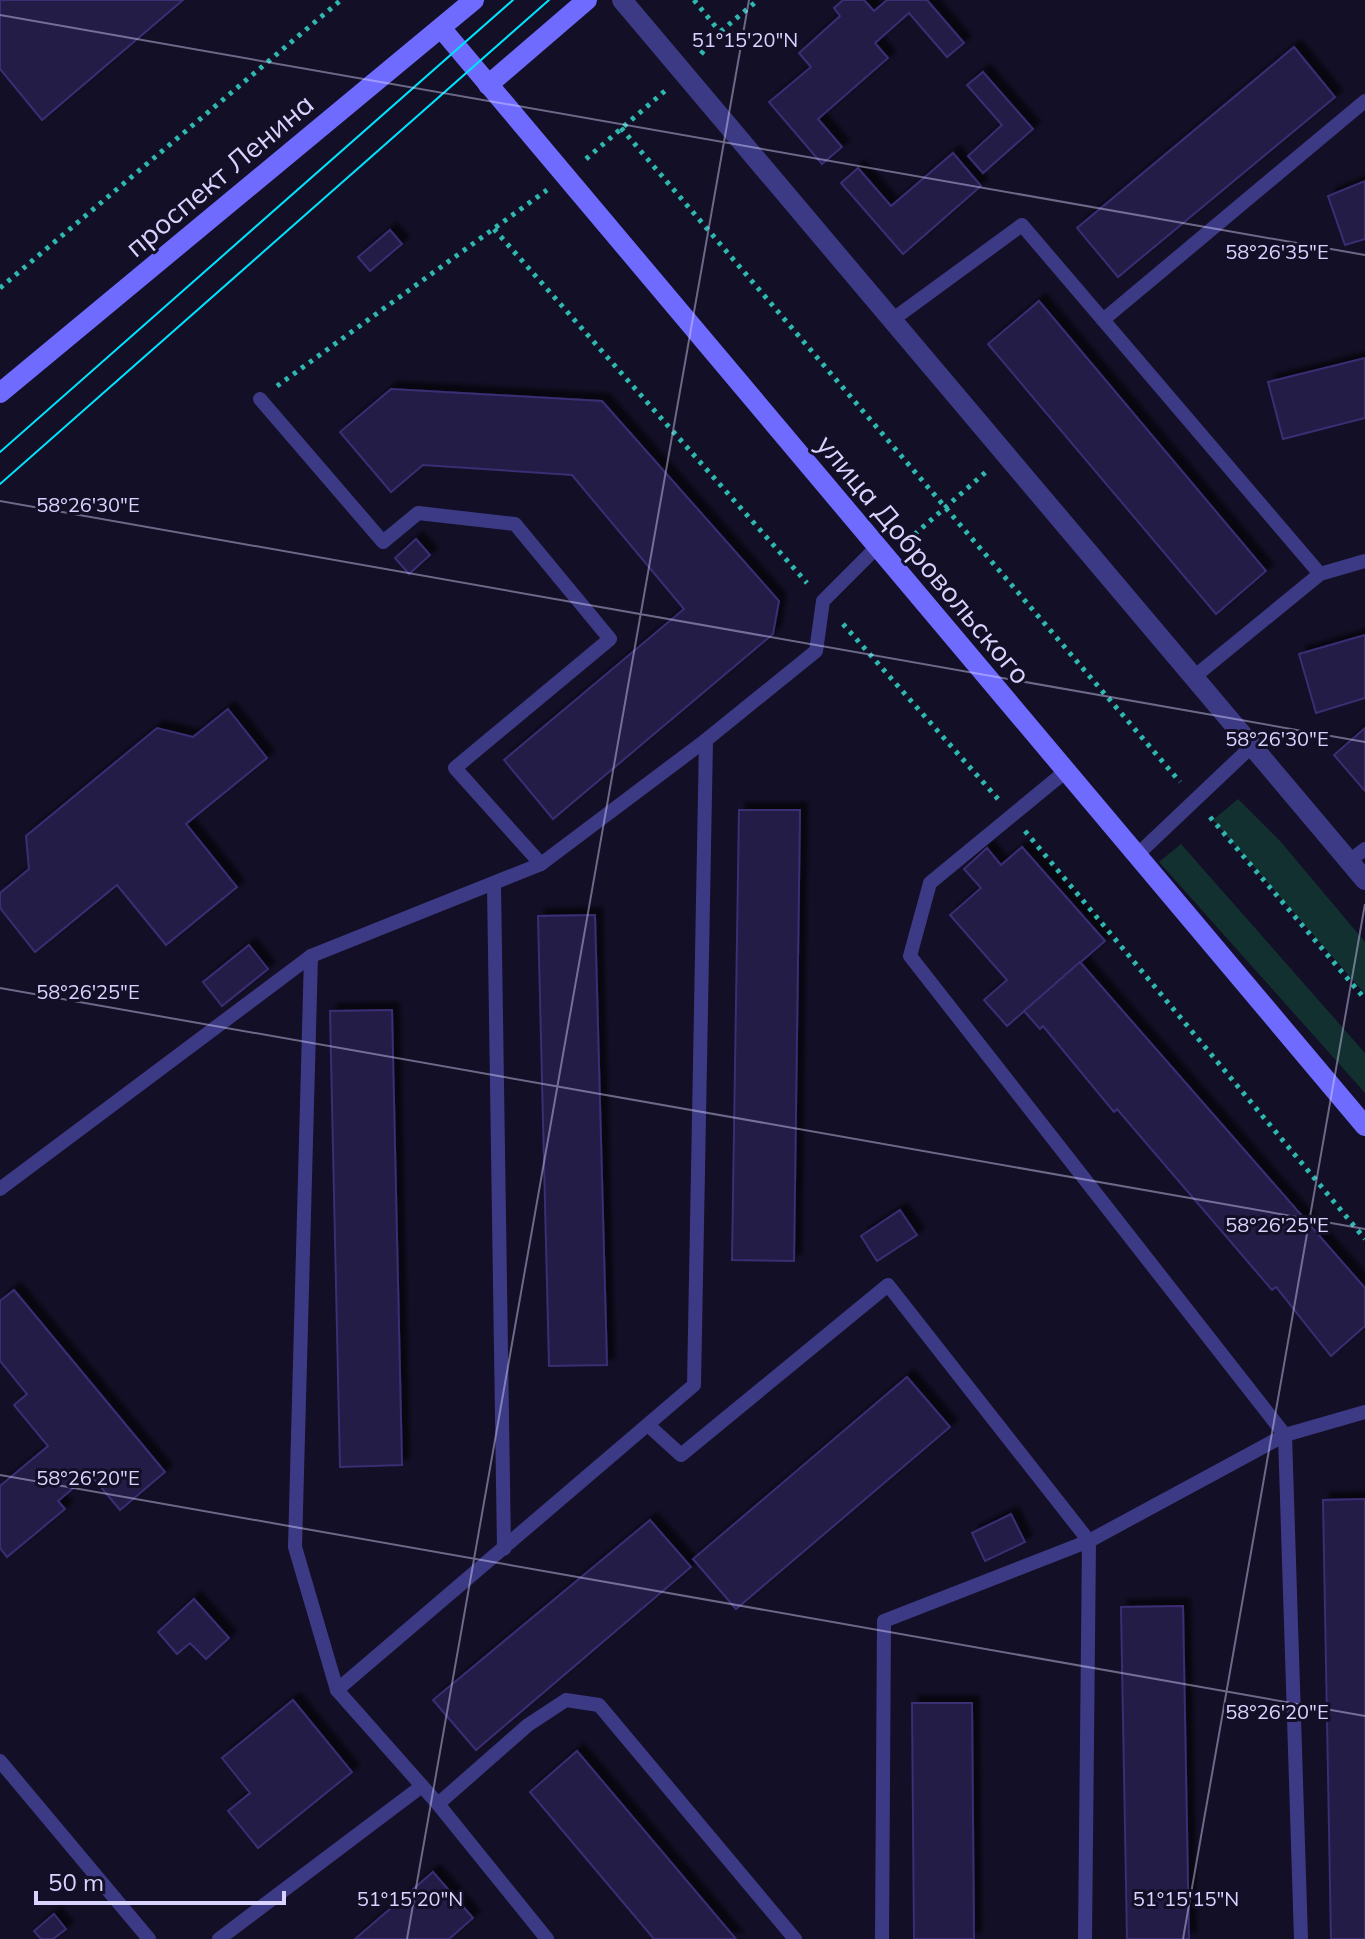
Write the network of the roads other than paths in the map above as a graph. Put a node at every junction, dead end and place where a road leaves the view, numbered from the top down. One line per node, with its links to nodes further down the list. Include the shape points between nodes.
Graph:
1 (474, 0): 4 (main road, проспект Ленина)
2 (587, 0): 5 (main road)
3 (622, 0): 7 (street)
4 (441, 28): 5 (main road, улица Добровольского); 9 (main road, проспект Ленина)
5 (488, 85): 11 (main road, улица Добровольского)
6 (1365, 101): 8 (lane)
7 (892, 320): 8 (lane, via 1022,225); 14 (street)
8 (1103, 320): 13 (lane)
9 (0, 393)
10 (260, 399): 20 (lane, via 383,542 418,513 515,524 610,639 455,768)
11 (882, 552): 15 (lane, via 823,601 816,651); 17 (main road, улица Добровольского)
12 (1365, 561): 13 (lane)
13 (1320, 574): 14 (lane)
14 (1194, 677): 16 (street)
15 (706, 740): 20 (lane); 27 (lane, via 694,1385)
16 (1252, 746): 18 (lane); 19 (street)
17 (1066, 771): 18 (main road, улица Добровольского); 28 (lane, via 930,883 910,956)
18 (1137, 855): 24 (main road, улица Добровольского)
19 (1357, 855): 21 (street)
20 (541, 864): 22 (lane)
21 (1365, 880)
22 (494, 885): 23 (lane); 30 (lane)
23 (311, 956): 25 (lane); 31 (lane, via 295,1547)
24 (1365, 1126)
25 (0, 1189)
26 (1365, 1412): 28 (lane)
27 (648, 1425): 29 (lane, via 681,1455 888,1285); 30 (lane)
28 (1285, 1435): 29 (lane); 41 (lane)
29 (1089, 1541): 39 (lane, via 884,1621); 40 (lane)
30 (504, 1549): 31 (lane)
31 (337, 1690): 33 (lane)
32 (0, 1761): 35 (lane)
33 (422, 1786): 34 (lane); 36 (lane)
34 (438, 1804): 37 (lane); 38 (lane, via 528,1725 566,1700 599,1705)
35 (149, 1939)
36 (219, 1939)
37 (547, 1939)
38 (795, 1939)
39 (882, 1939)
40 (1085, 1939)
41 (1301, 1939)

